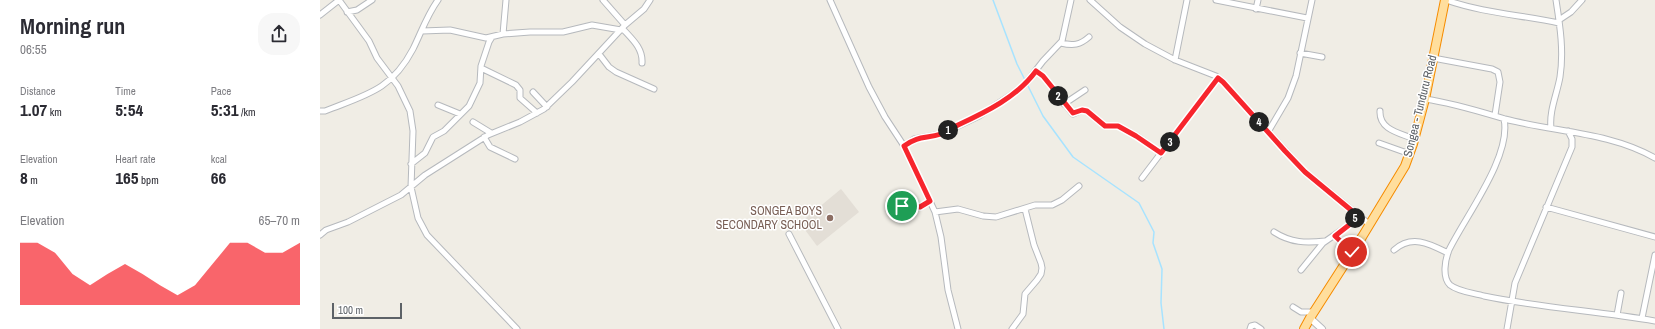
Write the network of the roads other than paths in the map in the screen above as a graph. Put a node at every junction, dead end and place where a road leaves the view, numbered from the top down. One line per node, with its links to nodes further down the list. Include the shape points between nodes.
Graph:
1 (339, 0): 19 (street); 20 (street)
2 (372, 0): 19 (street, via 356,10)
3 (438, 0): 24 (street, via 429,13)
4 (506, 0): 25 (street)
5 (603, 0): 23 (street)
6 (650, 0): 17 (street)
7 (830, 0): 60 (street, via 872,94)
8 (1071, 0): 28 (street)
9 (1090, 0): 33 (street, via 1120,27)
10 (1187, 0): 33 (street)
11 (1216, 0): 18 (street)
12 (1258, 0): 18 (street)
13 (1312, 0): 21 (street)
14 (1446, 0): 22 (street, via 1513,16); 32 (highway, Songea - Tunduru Road)
15 (1556, 0): 22 (street)
16 (1582, 0): 22 (street)
17 (646, 3): 23 (street)
18 (1256, 9): 21 (street)
19 (347, 12): 37 (street)
20 (320, 15)
21 (1307, 18): 29 (street)
22 (1559, 22): 53 (street, via 1563,47 1562,63 1550,120)
23 (623, 28): 25 (street, via 592,24 563,32); 30 (street); 34 (street, via 639,48)
24 (422, 31): 26 (street, via 450,30); 37 (street, via 404,65)
25 (503, 34): 26 (street)
26 (492, 37): 35 (street)
27 (1089, 37): 28 (street, via 1076,45)
28 (1061, 43): 36 (street)
29 (1300, 53): 31 (street); 55 (street, via 1290,92)
30 (599, 54): 39 (street, via 616,72); 45 (street)
31 (1322, 57)
32 (1433, 58): 42 (highway, Songea - Tunduru Road); 50 (street, via 1498,72 1500,82)
33 (1175, 60): 38 (street)
34 (642, 63)
35 (481, 68): 48 (street, via 516,85 520,90 520,98); 49 (street, via 478,88 468,106)
36 (1036, 71): 43 (street, via 1043,76); 60 (street, via 1014,93 979,116 941,134 914,139)
37 (393, 78): 46 (street, via 363,97); 65 (street, via 410,111 413,131)
38 (1218, 78): 55 (street); 61 (street)
39 (654, 89)
40 (1084, 90): 43 (street)
41 (533, 92): 45 (street)
42 (1425, 99): 50 (street); 58 (highway, Songea - Tunduru Road)
43 (1064, 104): 61 (street, via 1073,114 1082,110 1087,111 1105,126 1118,126)
44 (438, 105): 49 (street)
45 (547, 107): 48 (street)
46 (320, 111)
47 (1380, 111): 58 (street, via 1385,127)
48 (537, 113): 56 (street)
49 (460, 114): 65 (street, via 434,138 425,153)
50 (1495, 115): 51 (street)
51 (1504, 118): 53 (street); 84 (street, via 1505,131 1498,158 1485,188)
52 (473, 122): 56 (street)
53 (1551, 128): 54 (street)
54 (1568, 131): 63 (street, via 1623,144); 71 (street, via 1572,147)
55 (1268, 132): 74 (street, via 1305,172)
56 (490, 134): 57 (street)
57 (484, 137): 64 (street, via 490,147); 68 (street)
58 (1414, 139): 62 (highway, Songea - Tunduru Road)
59 (1379, 143): 62 (street)
60 (904, 146): 69 (street)
61 (1161, 153): 66 (street)
62 (1410, 154): 75 (highway, Songea - Tunduru Road)
63 (1655, 158)
64 (515, 159)
65 (411, 164): 68 (street)
66 (1142, 178)
67 (1079, 186): 72 (street, via 1052,205 1035,205)
68 (411, 187): 78 (street, via 394,199); 94 (street, via 418,218 427,235)
69 (930, 201): 70 (street, via 920,207 904,207); 73 (street)
70 (896, 203)
71 (1546, 207): 80 (street); 88 (street, via 1515,283)
72 (1025, 209): 73 (street, via 996,217 958,209); 97 (street, via 1042,268 1041,274 1025,294 1023,314)
73 (935, 212): 96 (street, via 948,290)
74 (1357, 215): 75 (street); 79 (street)
75 (1369, 224): 83 (highway, Songea - Tunduru Road)
76 (1274, 232): 81 (street, via 1291,240 1308,243)
77 (789, 234): 95 (street)
78 (320, 235)
79 (1335, 236): 81 (street); 83 (street)
80 (1655, 237)
81 (1326, 241): 86 (street)
82 (1394, 250): 84 (street, via 1407,242 1421,242)
83 (1352, 252): 90 (highway, Songea - Tunduru Road)
84 (1448, 253): 88 (street, via 1445,277 1453,287)
85 (1655, 255): 92 (street)
86 (1301, 270)
87 (1621, 293): 91 (street)
88 (1511, 302): 91 (street); 102 (street)
89 (1293, 307): 90 (street)
90 (1312, 315): 100 (highway, Songea - Tunduru Road); 101 (street)
91 (1617, 315): 92 (street)
92 (1642, 318): 93 (street)
93 (1655, 320)
94 (517, 329)
95 (838, 329)
96 (958, 329)
97 (1012, 329)
98 (1250, 329): 99 (street, via 1254,325)
99 (1261, 329)
100 (1304, 329)
101 (1322, 329)
102 (1507, 329)

